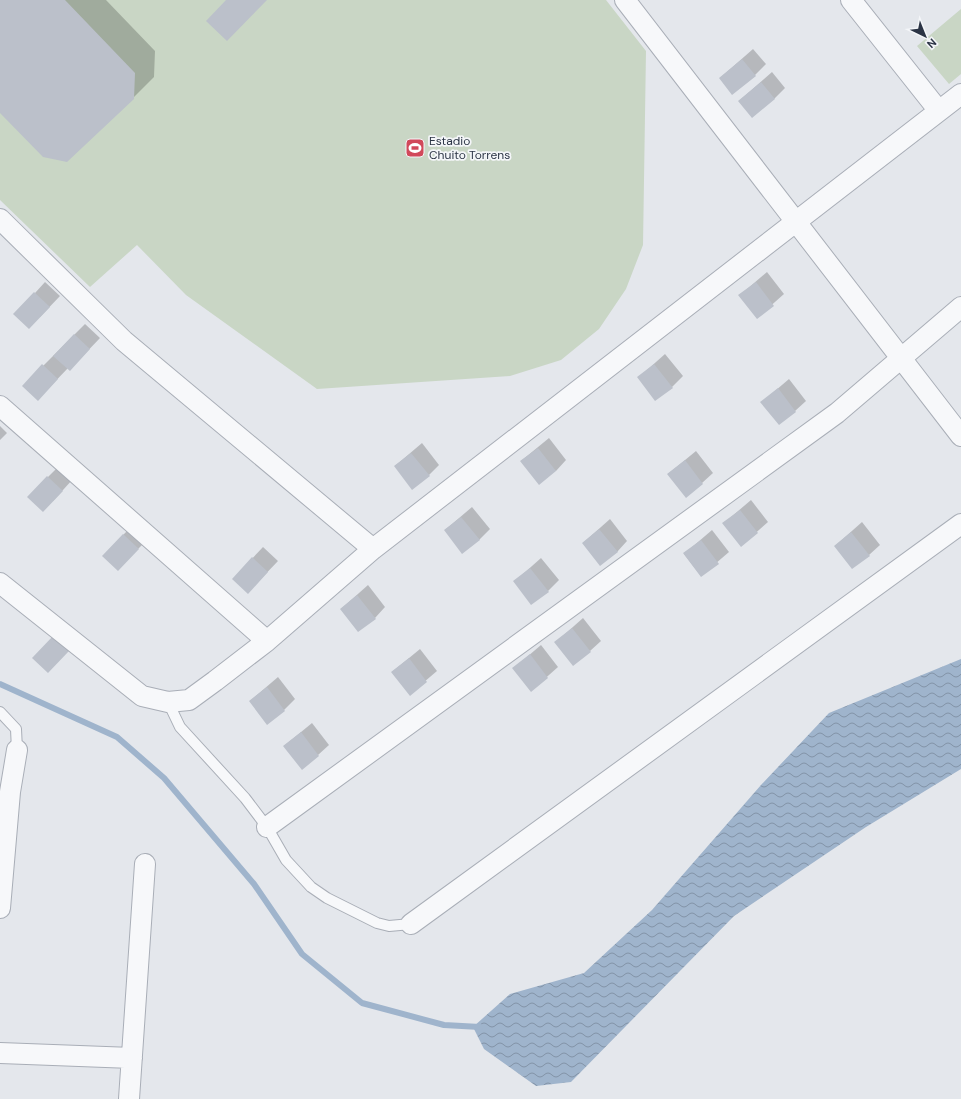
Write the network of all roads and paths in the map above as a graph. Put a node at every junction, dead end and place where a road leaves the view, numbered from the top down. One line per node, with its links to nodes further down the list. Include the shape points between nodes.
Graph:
1 (625, 0): 6 (street)
2 (851, 0): 4 (street)
3 (961, 94): 4 (street)
4 (939, 111): 6 (street)
5 (0, 219): 12 (street, via 124,341)
6 (795, 222): 8 (street); 12 (street)
7 (961, 308): 8 (street)
8 (901, 358): 10 (street); 18 (street, via 836,414)
9 (0, 406): 14 (street)
10 (961, 436)
11 (961, 524): 21 (street)
12 (373, 549): 14 (street)
13 (0, 583): 15 (street, via 142,696)
14 (267, 641): 15 (street, via 188,700)
15 (168, 702): 18 (lane, via 180,727 226,776)
16 (0, 712): 17 (lane, via 16,729)
17 (17, 750): 20 (street, via 10,792)
18 (266, 827): 21 (lane, via 286,860 298,874 327,898 377,923 389,926)
19 (145, 864): 23 (street)
20 (0, 908)
21 (411, 924)
22 (0, 1053): 23 (street)
23 (132, 1058): 24 (street)
24 (129, 1099)

